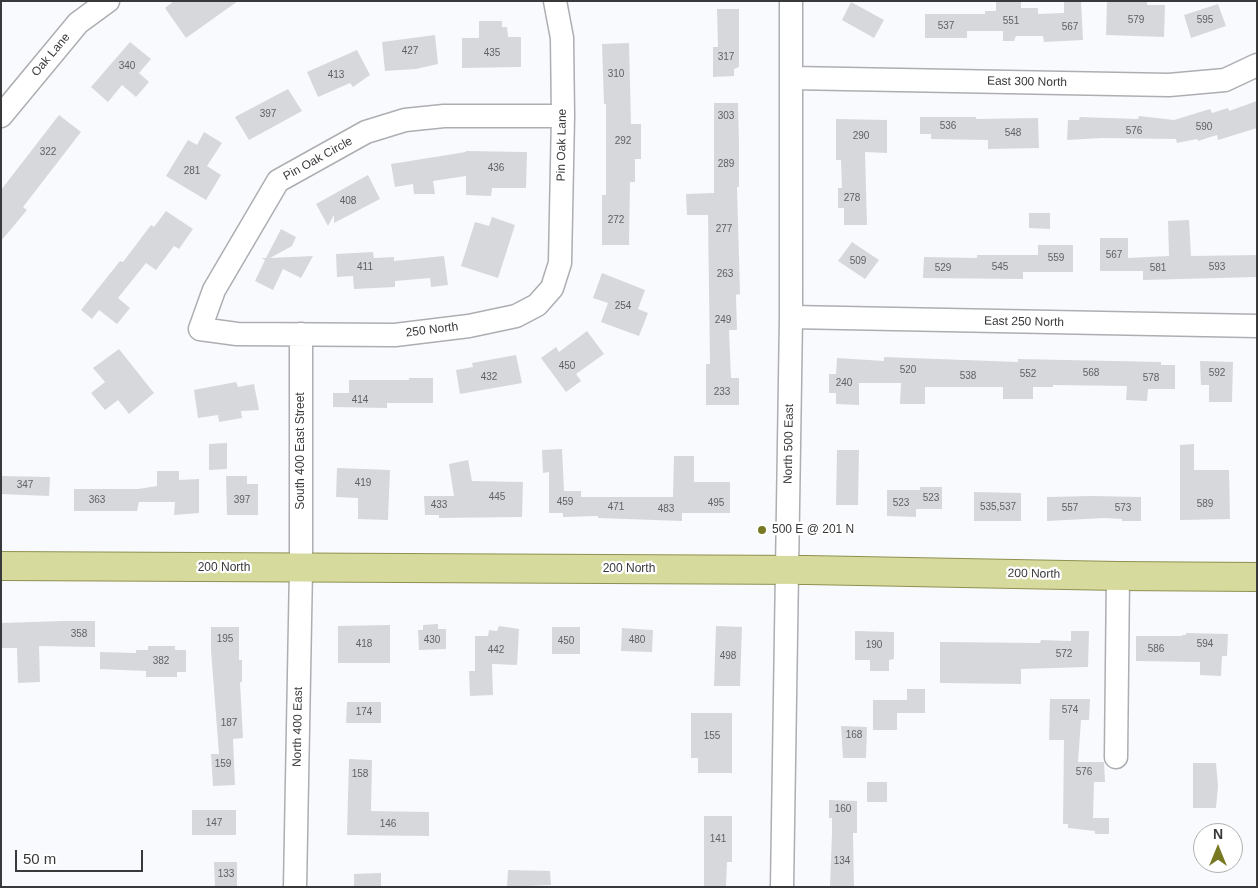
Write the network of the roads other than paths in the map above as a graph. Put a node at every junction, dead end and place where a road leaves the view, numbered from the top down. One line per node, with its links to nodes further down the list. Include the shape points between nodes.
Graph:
1 (108, 1): 6 (street, Oak Lane, via 78,23)
2 (555, 1): 7 (street, Pin Oak Lane, via 562,38)
3 (791, 1): 5 (street, North 500 East)
4 (1257, 64): 5 (street, East 300 North, via 1225,80 1169,85)
5 (792, 78): 9 (street, North 500 East)
6 (1, 116)
7 (563, 116): 8 (street, Pin Oak Lane, via 560,263); 11 (street, Pin Oak Circle, via 444,116 405,120 366,132 278,181 214,290 200,329 237,334)
8 (552, 288): 11 (street, 250 North, via 538,306 516,316 469,326 395,335)
9 (791, 317): 10 (street, East 250 North); 14 (street, North 500 East)
10 (1257, 326)
11 (301, 334): 13 (street, South 400 East Street)
12 (1, 566): 13 (main road, 200 North)
13 (301, 568): 14 (main road, 200 North); 18 (street, North 400 East)
14 (788, 570): 15 (main road, 200 North); 19 (street, North 500 East)
15 (1118, 576): 16 (main road, 200 North); 17 (street)
16 (1257, 577)
17 (1116, 757)
18 (295, 887)
19 (782, 887)

